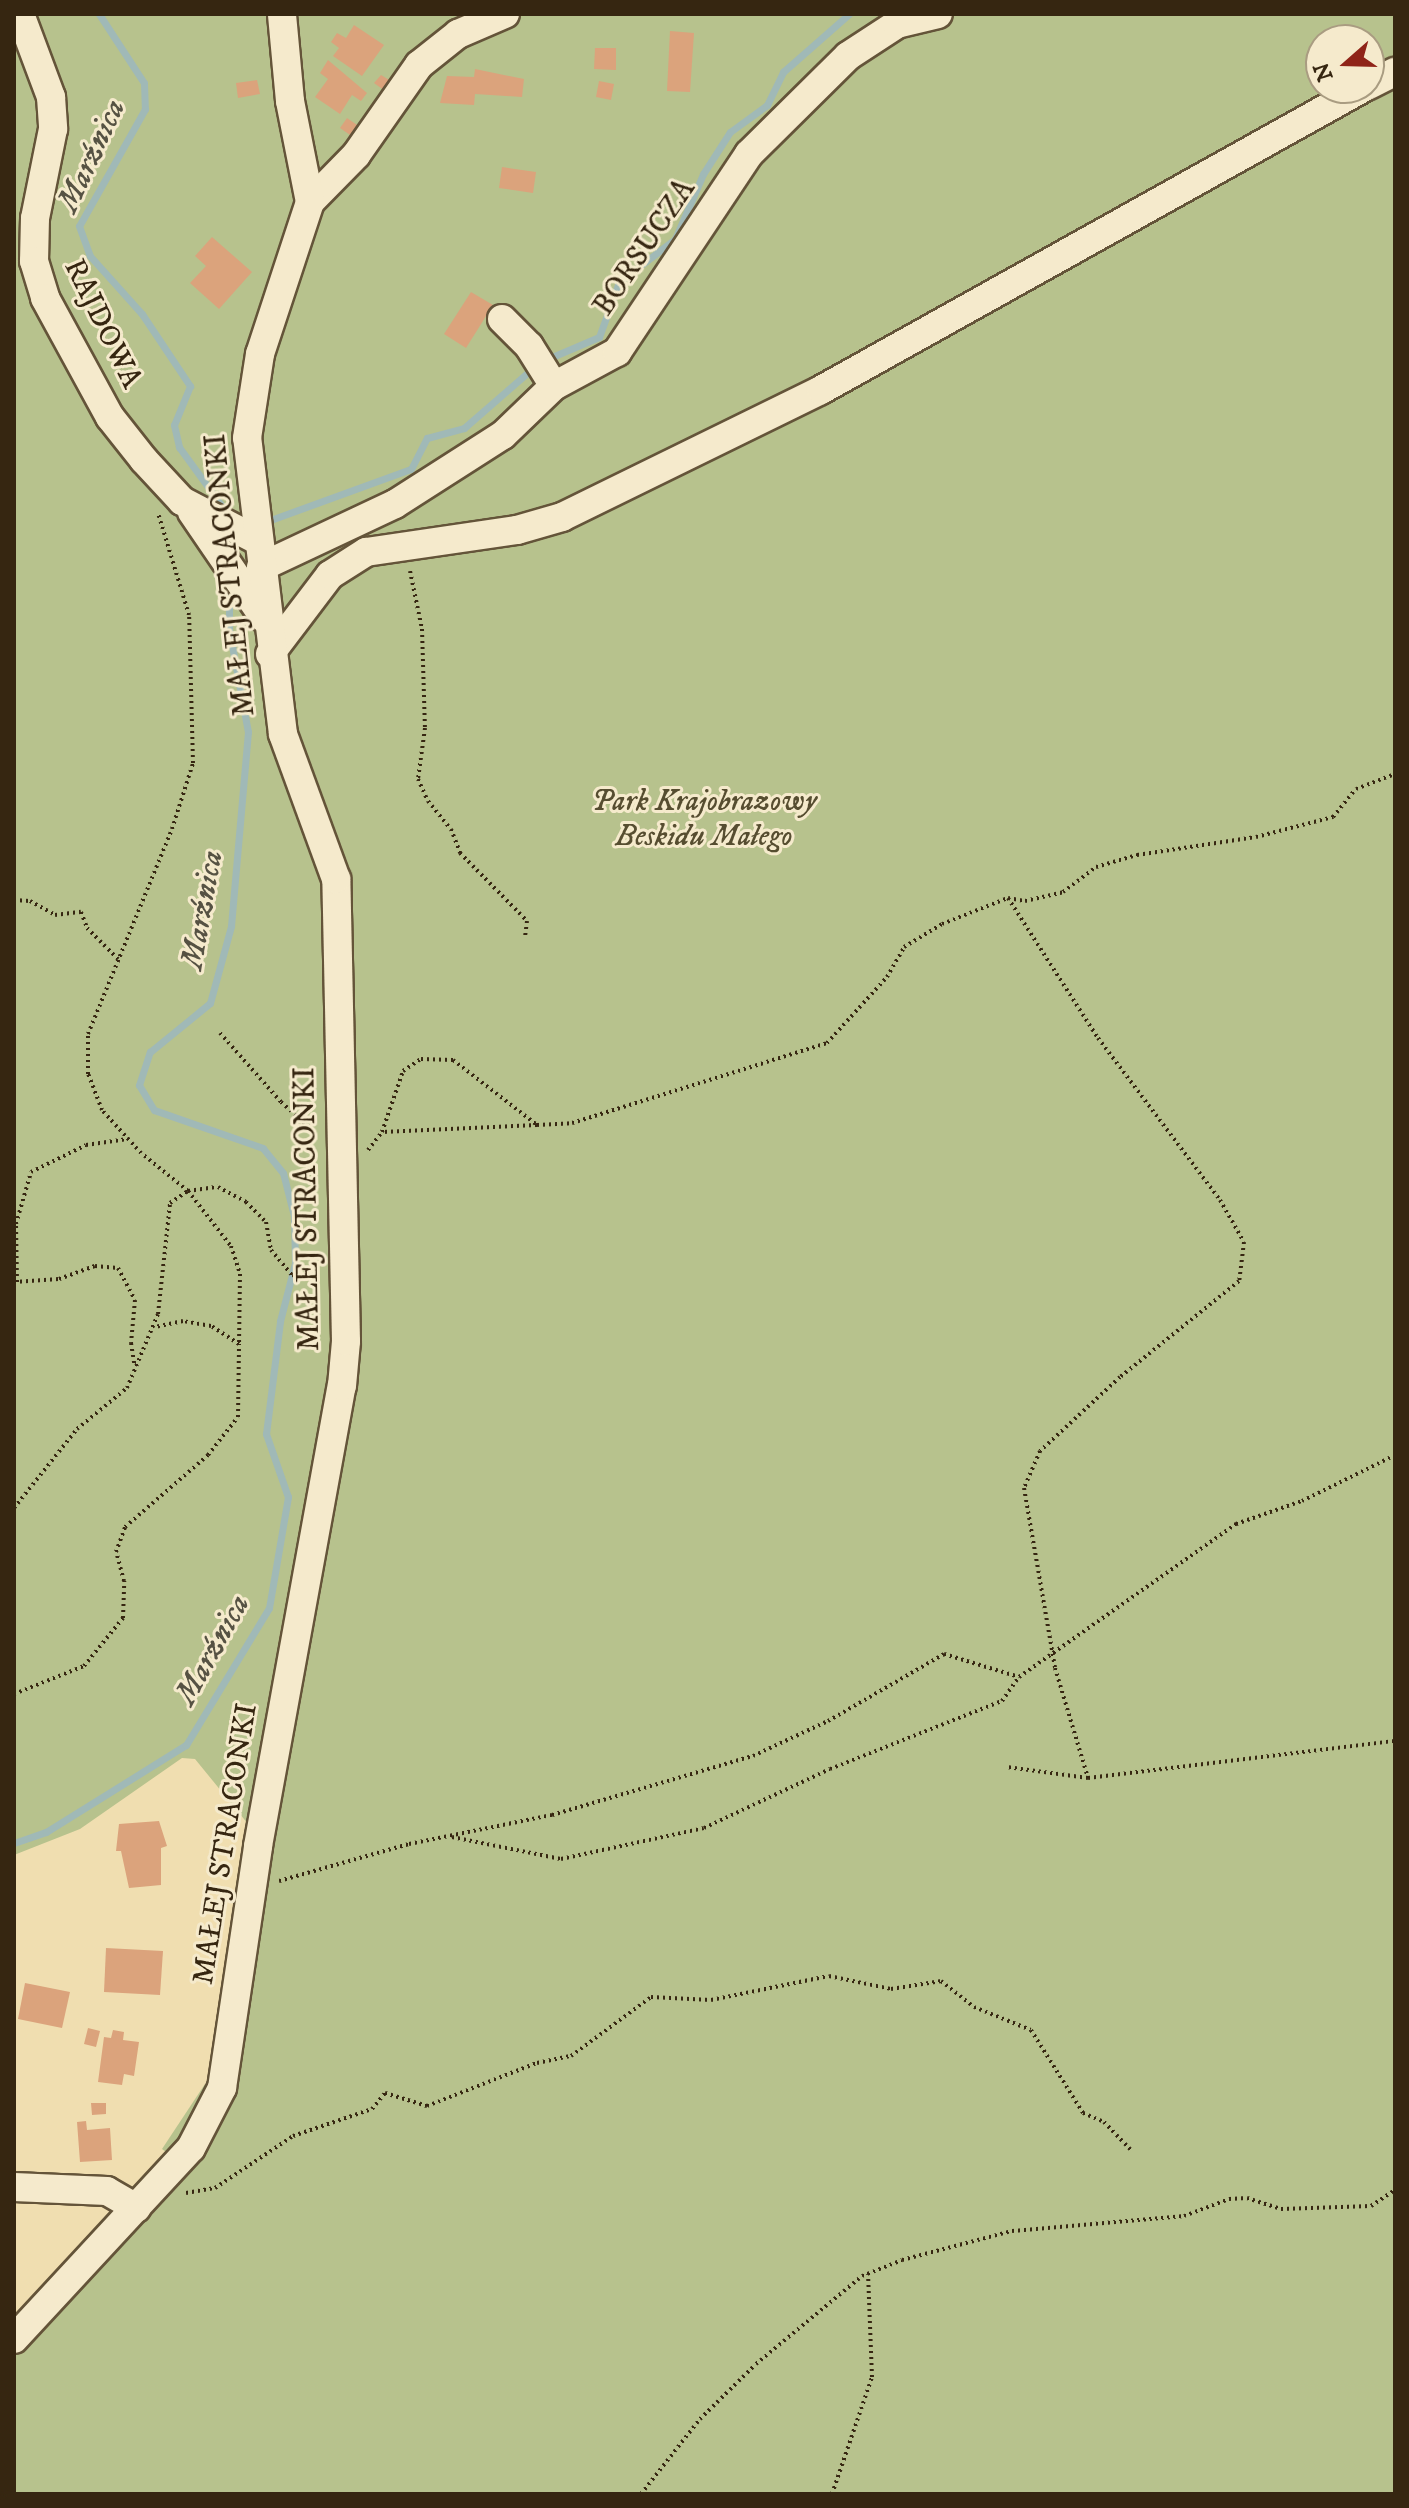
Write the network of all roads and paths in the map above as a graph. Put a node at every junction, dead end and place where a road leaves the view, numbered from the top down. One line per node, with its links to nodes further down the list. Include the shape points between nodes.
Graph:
1 (20, 14): 9 (street, RAJDOWA, via 51,97 53,129 35,218 34,261 45,298 110,417)
2 (283, 14): 6 (street, MAŁEJ STRACONKI, via 290,101)
3 (505, 14): 6 (street, via 458,34 419,65 356,155)
4 (938, 14): 8 (street, BORSUCZA, via 897,24 848,56 749,154 617,352)
5 (1334, 104): 11 (street, via 821,390 562,517)
6 (310, 202): 10 (street, MAŁEJ STRACONKI, via 249,402)
7 (502, 319): 8 (street, via 529,346)
8 (554, 386): 12 (street, BORSUCZA, via 503,435 395,504)
9 (179, 505): 10 (street, RAJDOWA); 13 (street, RAJDOWA); 19 (path, via 189,615 193,763)
10 (249, 537): 12 (street, MAŁEJ STRACONKI)
11 (407, 548): 14 (street, via 366,552 330,575); 18 (path, via 422,629 425,728 418,779 451,829 460,853 527,921)
12 (261, 567): 13 (street, MAŁEJ STRACONKI)
13 (266, 620): 14 (street, MAŁEJ STRACONKI)
14 (270, 654): 24 (street, MAŁEJ STRACONKI, via 283,734 336,879)
15 (1395, 774): 16 (path, via 1356,789 1333,817 1243,839 1137,855 1096,867 1063,892 1025,901)
16 (1008, 898): 21 (path, via 942,924 904,947 887,977 827,1043 572,1123); 33 (path, via 1098,1038 1220,1200 1244,1242 1239,1281 1120,1377 1040,1451 1024,1488)
17 (14, 900): 19 (path, via 30,901 55,915 81,912 87,928)
18 (525, 938)
19 (118, 960): 23 (path, via 88,1034 88,1074 102,1110)
20 (220, 1033): 24 (path)
21 (537, 1125): 22 (path); 22 (path, via 453,1060 421,1059 403,1071)
22 (382, 1132): 24 (path, via 363,1156)
23 (128, 1139): 25 (path); 27 (path, via 86,1145 31,1172 16,1224)
24 (340, 1161): 26 (street, MAŁEJ STRACONKI)
25 (188, 1191): 26 (path, via 218,1187 246,1202 266,1222 271,1250 292,1275 310,1282); 28 (path, via 170,1203); 29 (path, via 231,1246 240,1274)
26 (346, 1277): 40 (street, MAŁEJ STRACONKI, via 342,1386)
27 (16, 1282): 30 (path, via 59,1279 95,1266 118,1268 135,1300)
28 (152, 1328): 29 (path, via 173,1321 211,1326); 30 (path)
29 (239, 1344): 35 (path, via 238,1417 208,1455 125,1527 116,1552 124,1581 123,1618 84,1666)
30 (135, 1369): 32 (path, via 127,1388 77,1429)
31 (1395, 1455): 33 (path, via 1302,1501 1236,1524)
32 (14, 1508)
33 (1052, 1652): 34 (path); 38 (path)
34 (1019, 1677): 39 (path, via 944,1654 828,1721 753,1756 552,1815); 39 (path, via 1002,1701 830,1769 704,1828 561,1859)
35 (14, 1694)
36 (1395, 1741): 38 (path)
37 (1007, 1767): 38 (path)
38 (1088, 1778)
39 (452, 1837): 40 (path, via 310,1872)
40 (250, 1895): 42 (street, MAŁEJ STRACONKI, via 222,2088 191,2148)
41 (1132, 2151): 42 (path, via 1104,2122 1083,2113 1031,2030 974,2007 941,1981 891,1989 829,1976 711,2000 651,1997 571,2056 537,2063 427,2106 385,2093 372,2109 293,2136 215,2188 177,2195)
42 (158, 2186): 45 (street, MAŁEJ STRACONKI)
43 (14, 2187): 45 (street, via 107,2191)
44 (1395, 2190): 46 (path, via 1371,2206 1281,2209 1238,2198 1184,2216 1012,2231)
45 (137, 2208): 47 (street, MAŁEJ STRACONKI)
46 (868, 2274): 48 (path, via 756,2364 700,2419); 49 (path, via 872,2377)
47 (14, 2339)
48 (641, 2494)
49 (832, 2494)

